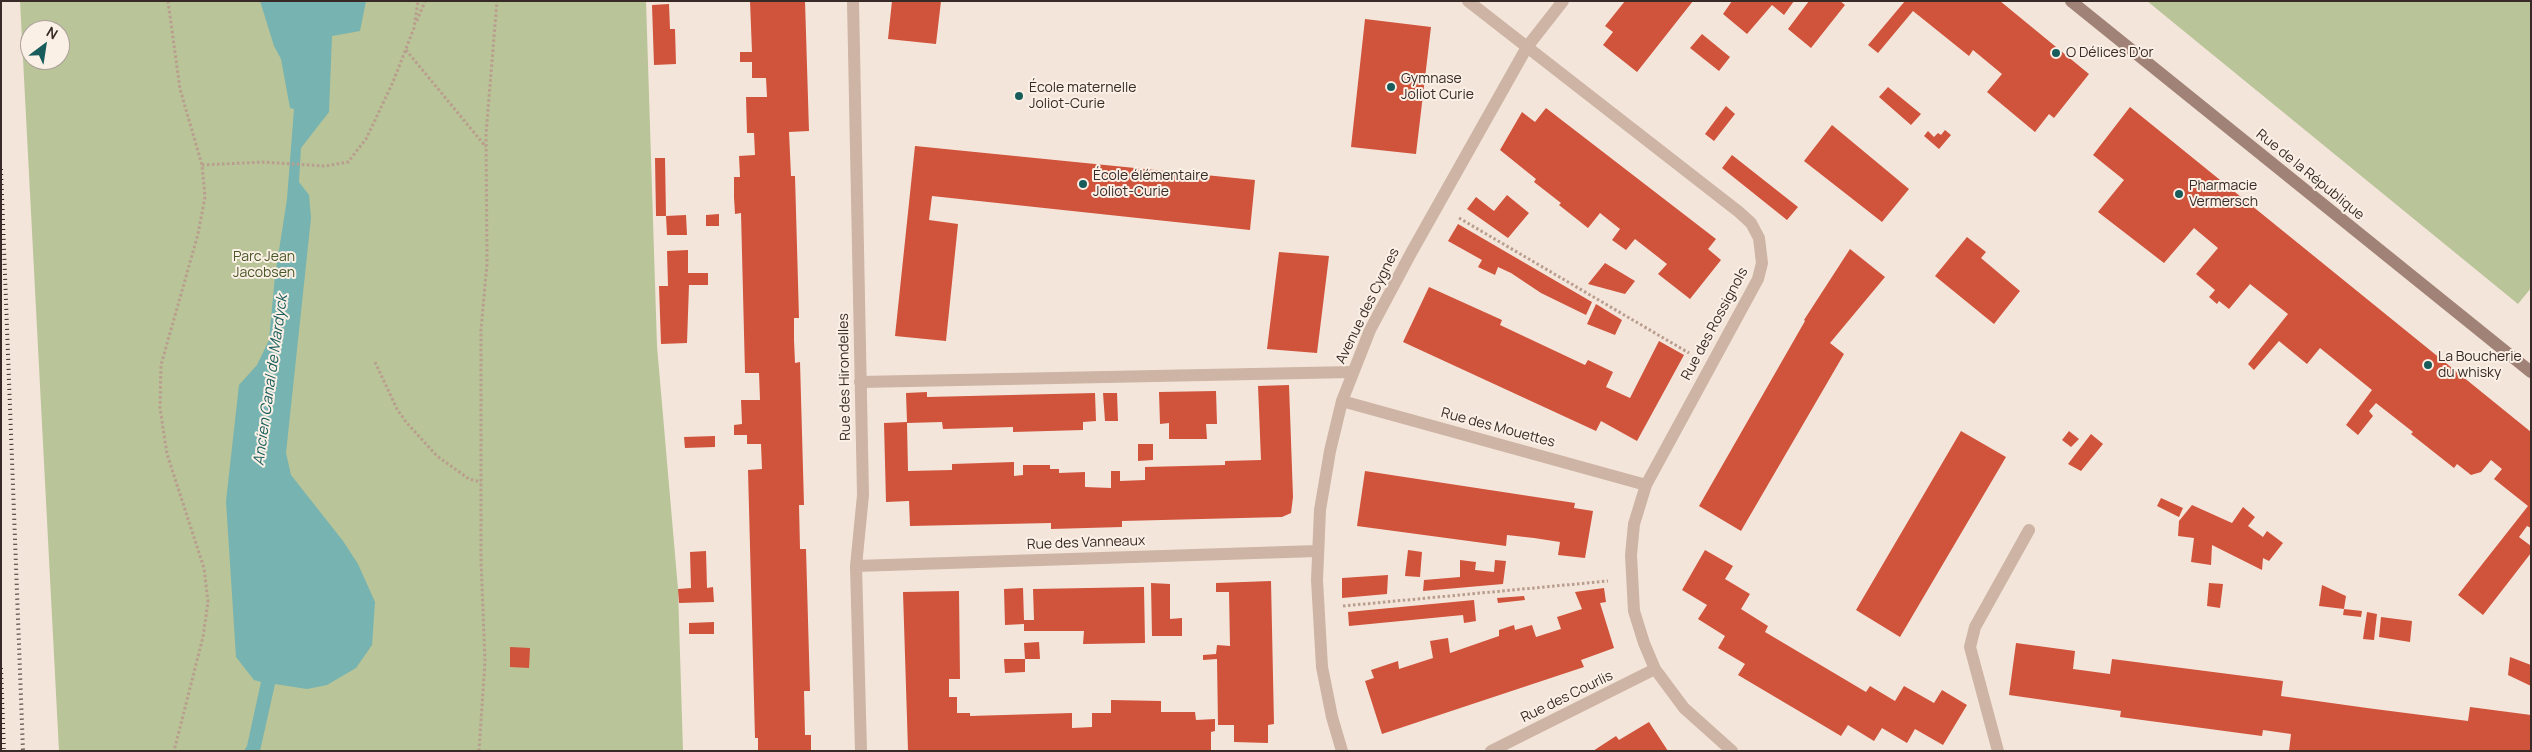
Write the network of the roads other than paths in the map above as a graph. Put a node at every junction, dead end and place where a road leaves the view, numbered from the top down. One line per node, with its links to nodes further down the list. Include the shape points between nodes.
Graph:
1 (853, 1): 8 (street, Rue des Hirondelles)
2 (1468, 1): 5 (street, Rue des Rossignols)
3 (1563, 1): 5 (street, Avenue des Cygnes)
4 (2071, 1): 7 (street, Rue de la République)
5 (1528, 47): 6 (street, Avenue des Cygnes, via 1382,307); 10 (street, Rue des Rossignols, via 1739,212 1755,230 1761,246 1760,271)
6 (1352, 372): 8 (street); 9 (street, Avenue des Cygnes)
7 (2531, 372)
8 (860, 382): 13 (street, Rue des Hirondelles, via 863,495)
9 (1342, 401): 10 (street, Rue des Mouettes); 12 (street, Avenue des Cygnes, via 1324,481)
10 (1646, 485): 14 (street, Rue des Rossignols, via 1634,524 1630,579 1638,626)
11 (2029, 530): 19 (street, via 1975,627 1970,648)
12 (1317, 551): 13 (street, Rue des Vanneaux); 16 (street, Avenue des Cygnes, via 1324,675)
13 (856, 566): 15 (street, Rue des Hirondelles)
14 (1656, 669): 17 (street, Rue des Courlis); 18 (street, Rue des Rossignols, via 1684,708)
15 (861, 751)
16 (1342, 751)
17 (1491, 751)
18 (1732, 751)
19 (1998, 751)

